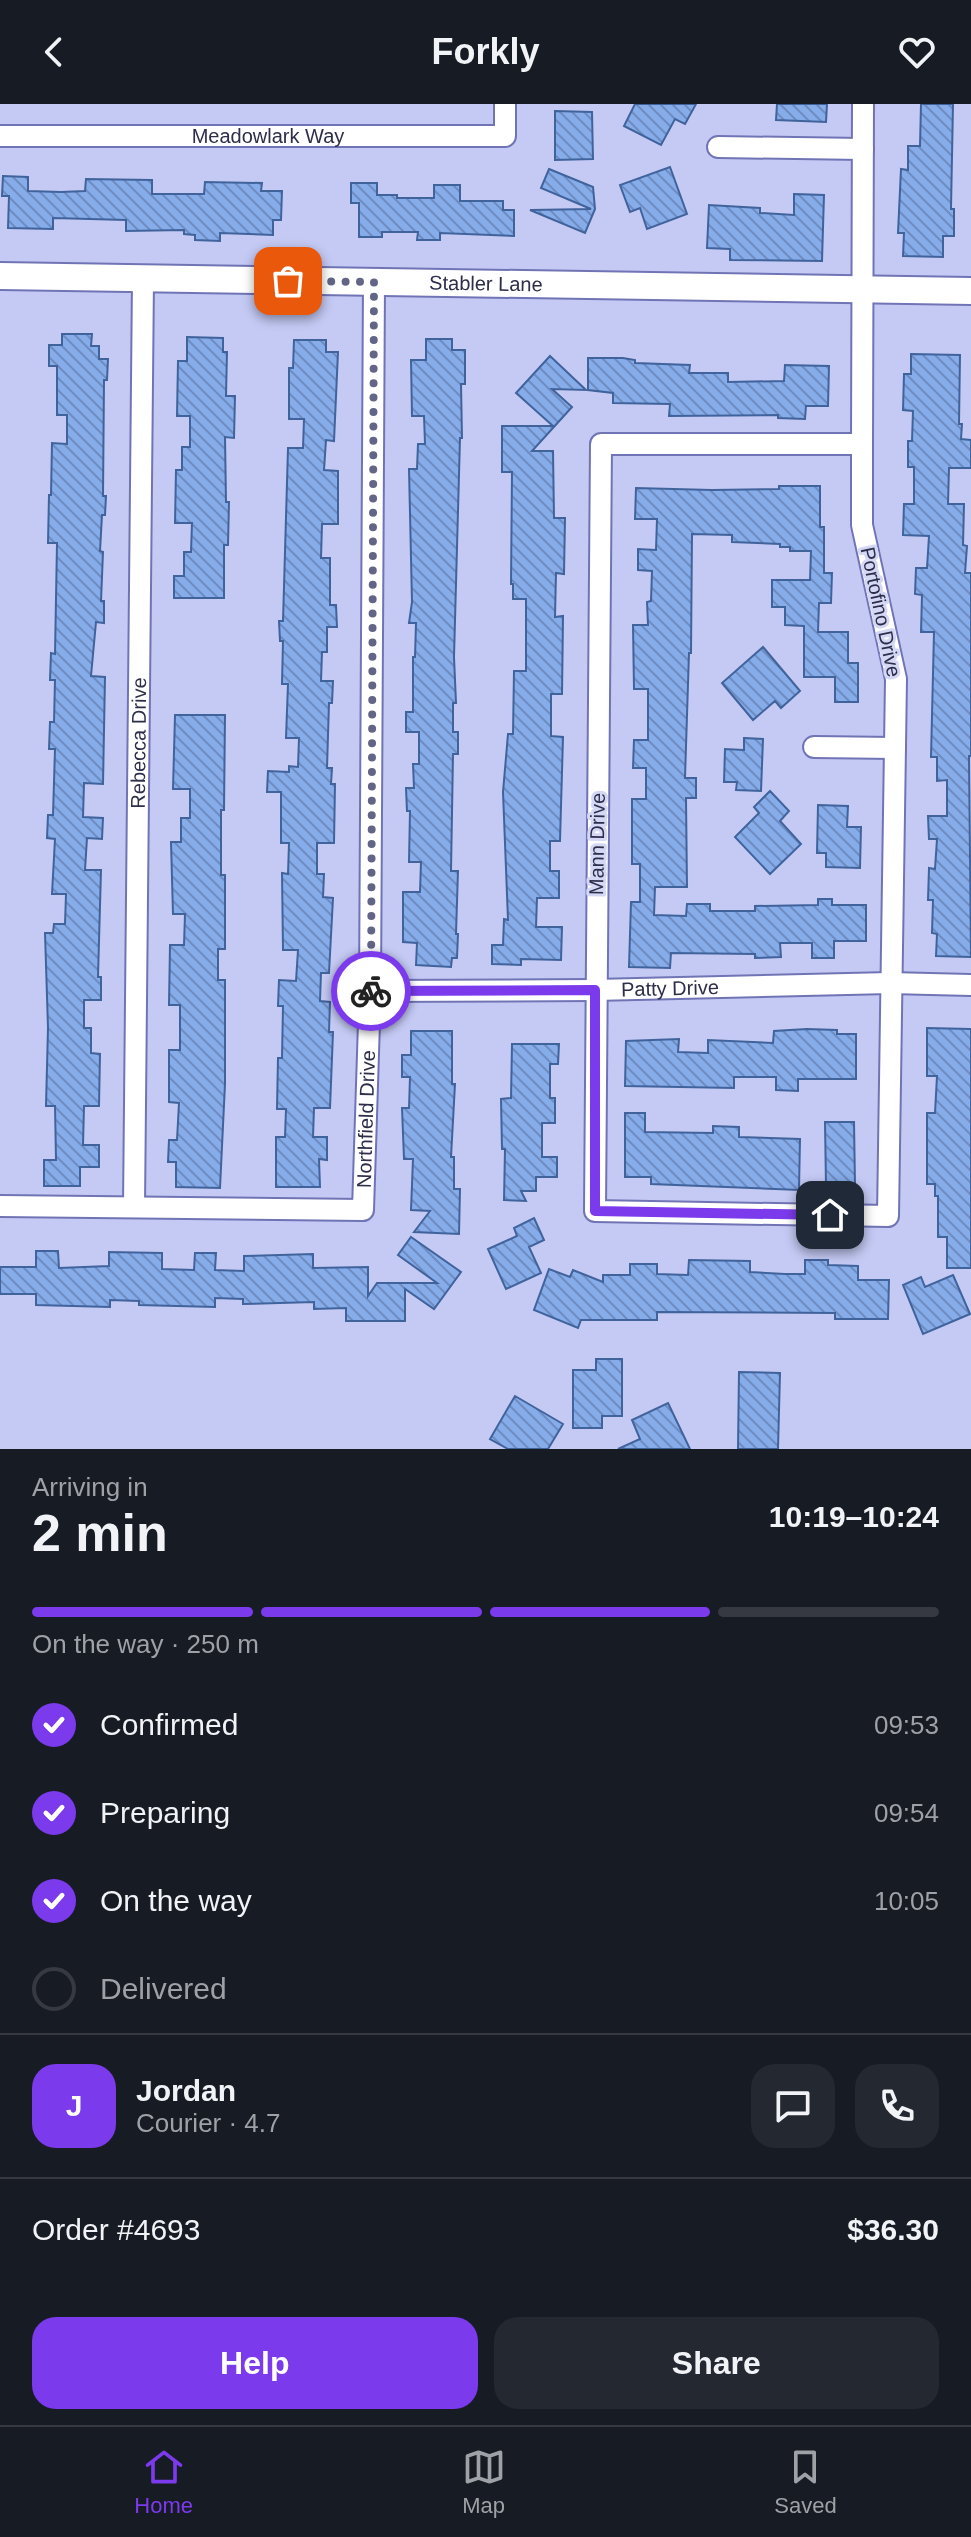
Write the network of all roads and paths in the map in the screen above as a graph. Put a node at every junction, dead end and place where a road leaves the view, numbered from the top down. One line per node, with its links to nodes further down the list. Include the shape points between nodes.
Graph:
1 (505, 104): 3 (street, Meadowlark Way, via 505,136)
2 (863, 104): 5 (street, Portofino Drive)
3 (0, 136)
4 (718, 147): 5 (street)
5 (863, 149): 9 (street, Portofino Drive)
6 (0, 276): 7 (street, Stabler Lane)
7 (143, 278): 8 (street, Stabler Lane); 19 (street, Rebecca Drive)
8 (374, 282): 9 (street, Stabler Lane); 17 (street, Northfield Drive)
9 (863, 290): 10 (street, Stabler Lane); 11 (street, Portofino Drive)
10 (971, 291)
11 (862, 444): 13 (street, Portofino Drive, via 862,525 896,679); 16 (street, Mann Drive, via 601,444)
12 (814, 747): 13 (street)
13 (895, 748): 14 (street, Portofino Drive)
14 (890, 983): 15 (street, Patty Drive); 16 (street, Patty Drive); 20 (street, Portofino Drive)
15 (971, 985)
16 (595, 990): 17 (street, Patty Drive); 20 (street, Mann Drive, via 595,1211)
17 (370, 991): 19 (street, Northfield Drive, via 363,1210)
18 (0, 1206): 19 (street, Northfield Drive)
19 (134, 1207)
20 (888, 1216)

